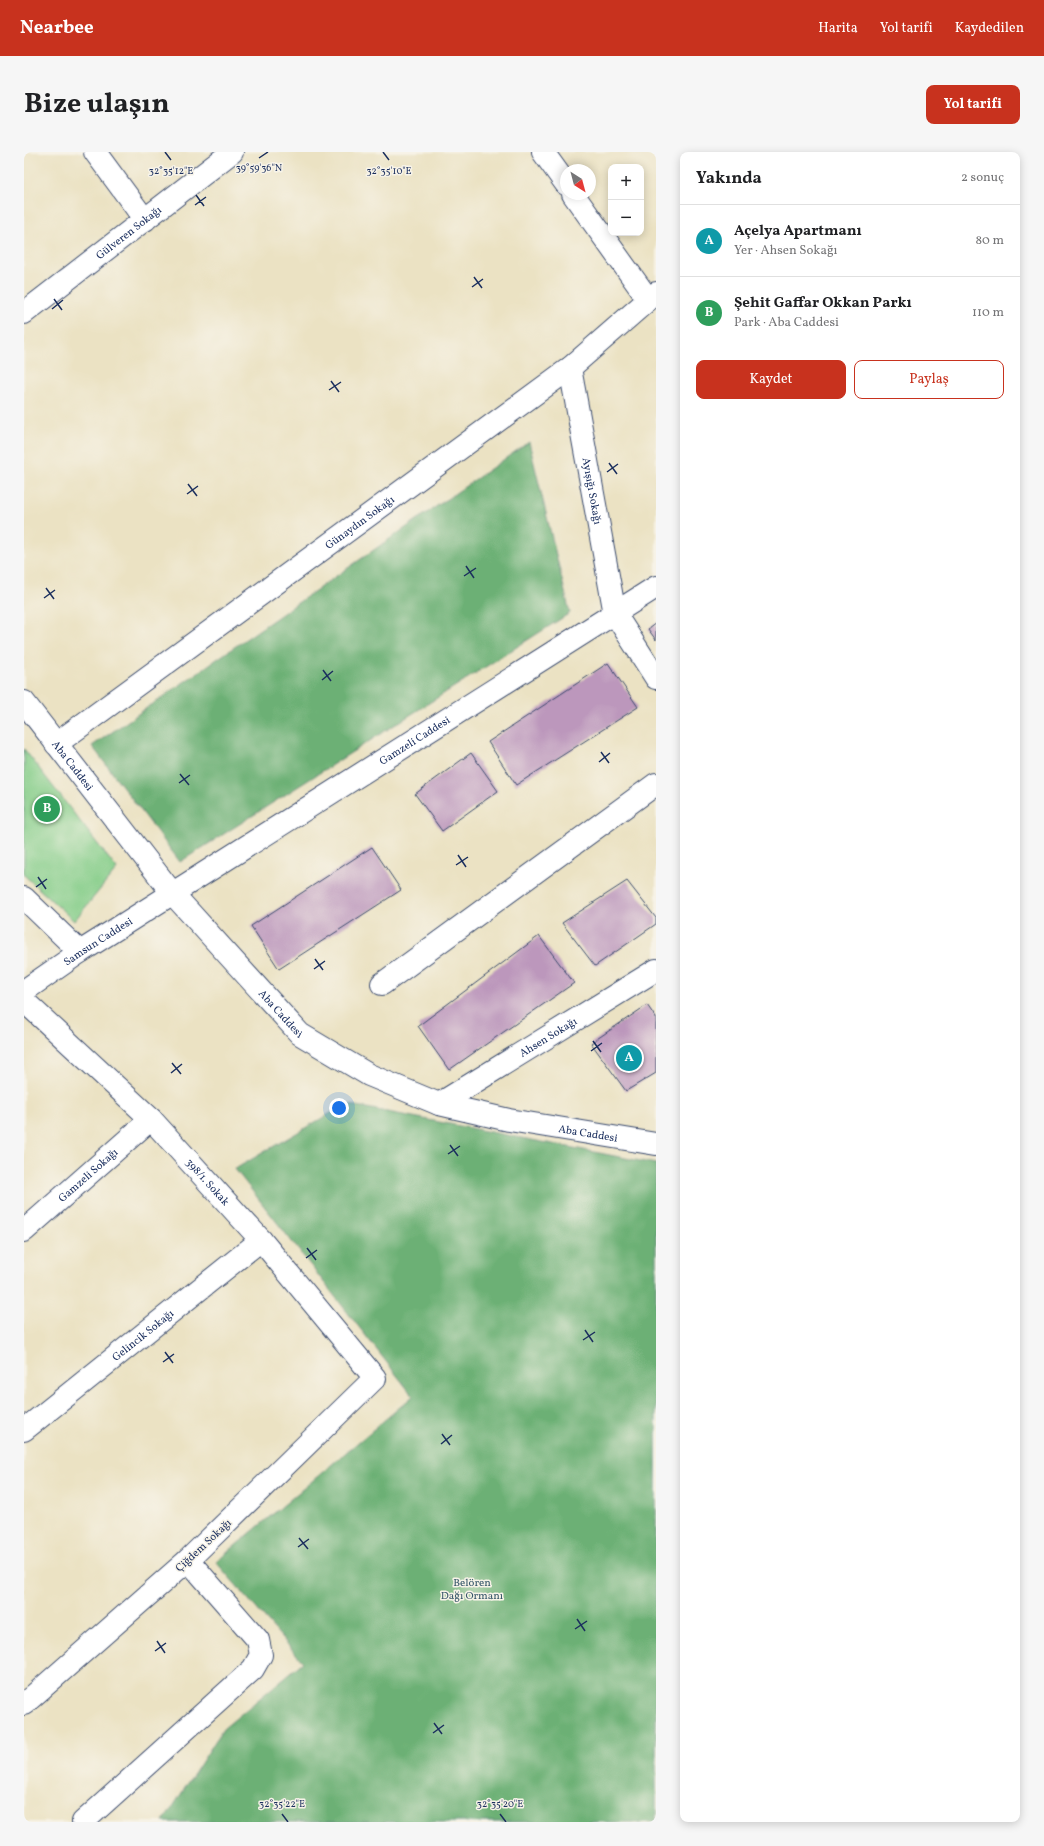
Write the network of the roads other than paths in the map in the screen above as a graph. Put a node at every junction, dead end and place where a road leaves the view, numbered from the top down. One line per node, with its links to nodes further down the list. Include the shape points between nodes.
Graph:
1 (95, 152): 6 (street)
2 (232, 152): 6 (street, Gülveren Sokağı)
3 (543, 152): 4 (street)
4 (560, 176)
5 (578, 200): 7 (street)
6 (145, 220): 8 (street, Gülveren Sokağı)
7 (652, 296): 9 (street, Günaydın Sokağı)
8 (24, 313)
9 (570, 368): 11 (street, Ayışığı Sokağı); 14 (street, Günaydın Sokağı)
10 (656, 587): 11 (street, Gamzeli Caddesi)
11 (615, 614): 12 (street); 16 (street, Gamzeli Caddesi)
12 (656, 678)
13 (24, 702): 14 (street, Aba Caddesi)
14 (56, 744): 16 (street, Aba Caddesi)
15 (656, 784): 20 (street)
16 (173, 894): 18 (street, Samsun Caddesi); 23 (street, Aba Caddesi, via 300,1034 369,1075)
17 (24, 898): 18 (street)
18 (80, 952): 21 (street, Samsun Caddesi)
19 (656, 970): 23 (street, Ahsen Sokağı)
20 (382, 984)
21 (24, 991)
22 (24, 1001): 24 (street, 398/1. Sokak)
23 (439, 1104): 25 (street, Aba Caddesi, via 509,1120)
24 (151, 1120): 26 (street, Gamzeli Sokağı); 27 (street, 398/1. Sokak)
25 (656, 1144)
26 (24, 1231)
27 (261, 1240): 28 (street, 398/1. Sokak); 29 (street, Gelincik Sokağı)
28 (375, 1378): 30 (street, Çiğdem Sokağı)
29 (24, 1430)
30 (188, 1560): 31 (street, Çiğdem Sokağı); 32 (street, via 258,1640 261,1655 253,1669)
31 (24, 1704)
32 (82, 1822)

